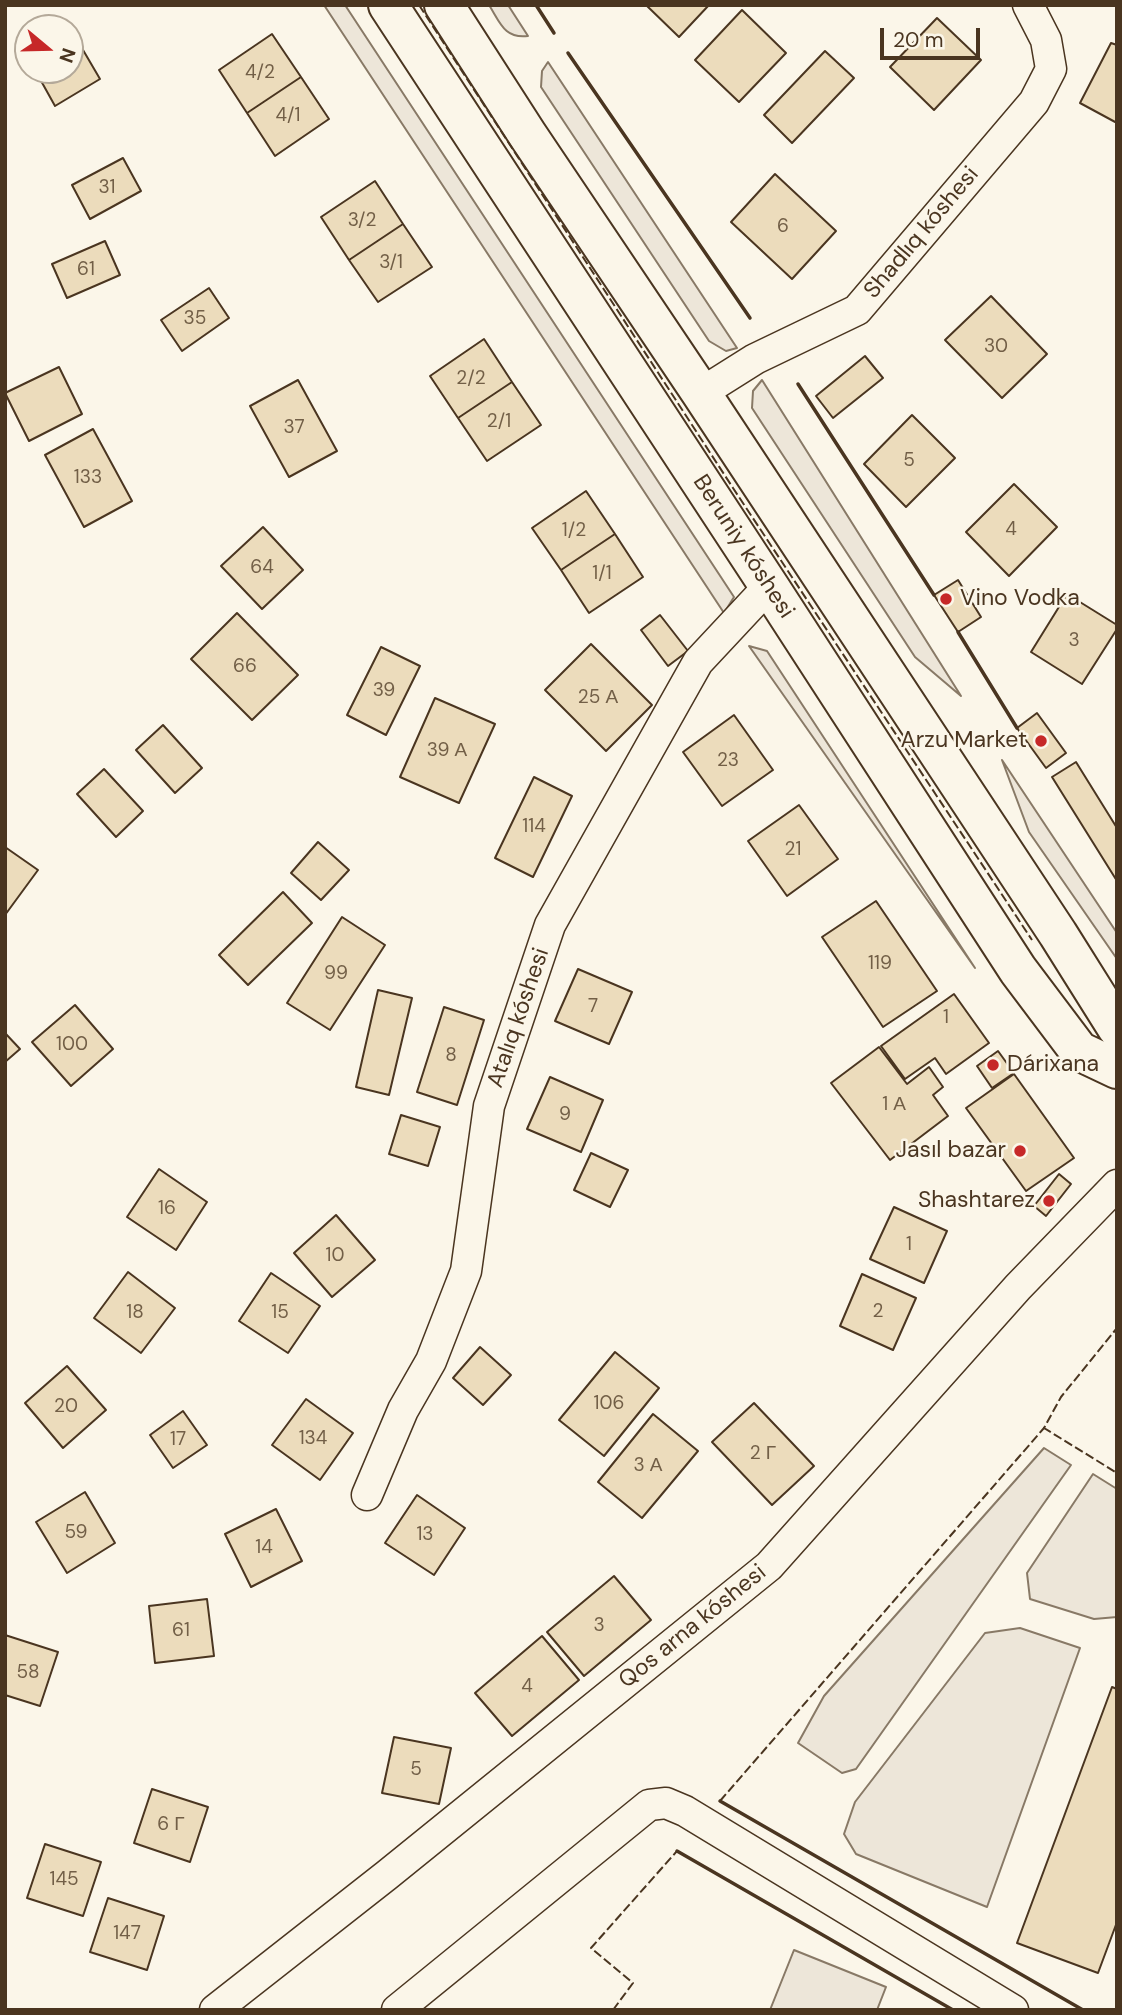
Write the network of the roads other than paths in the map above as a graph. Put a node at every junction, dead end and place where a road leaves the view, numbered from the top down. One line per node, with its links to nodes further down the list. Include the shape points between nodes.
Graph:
1 (388, 5): 5 (street, Beruniy kóshesi)
2 (444, 5): 4 (street)
3 (1028, 5): 4 (street, Shadlıq kóshesi, via 1045,40 1051,69 1034,102 857,310 755,359)
4 (701, 393): 6 (street)
5 (769, 586): 7 (street, Beruniy kóshesi, via 1018,970 1079,1051); 9 (street, Atalıq kóshesi, via 698,662 550,925 489,1106 466,1271 431,1361 403,1410)
6 (1117, 1028)
7 (1117, 1069)
8 (1117, 1185): 10 (street, Qos arna kóshesi, via 1018,1287 769,1566)
9 (367, 1495)
10 (215, 2010)
11 (397, 2010): 12 (street, via 649,1805 666,1803)
12 (1013, 2010)

